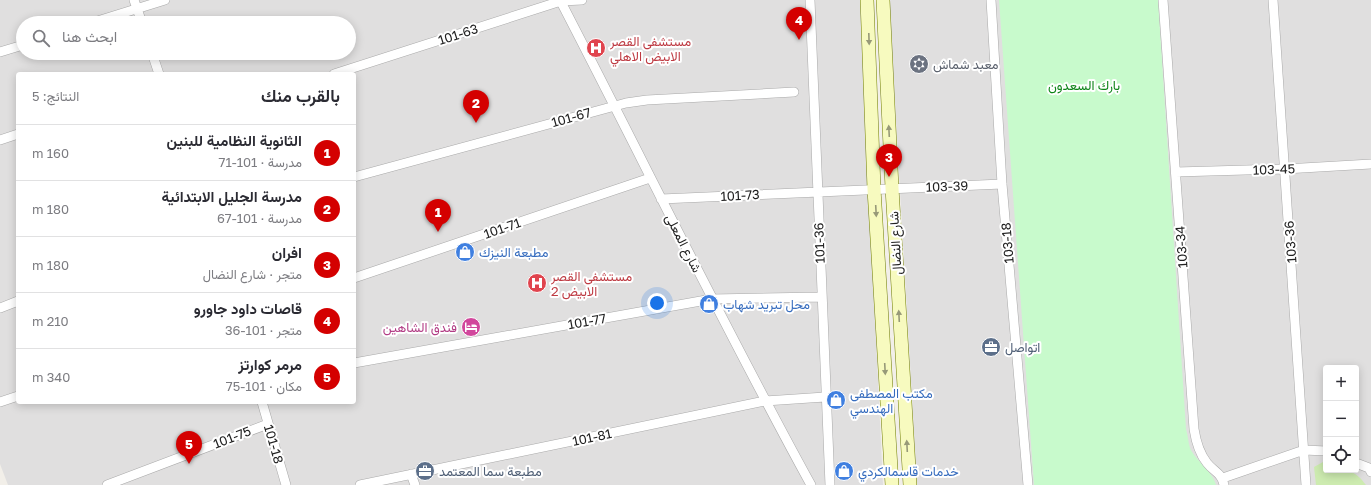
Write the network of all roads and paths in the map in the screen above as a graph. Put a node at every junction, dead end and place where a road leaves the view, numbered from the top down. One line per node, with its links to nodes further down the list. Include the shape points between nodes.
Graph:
1 (165, 0): 10 (street)
2 (561, 0): 3 (street, 101-63); 17 (street, 101-63); 19 (street, شارع المعلى)
3 (582, 0)
4 (810, 0): 30 (street, 101-36)
5 (867, 0): 29 (main road, شارع النضال, one-way to 29)
6 (883, 0): 28 (main road, شارع النضال, one-way to 6)
7 (991, 0): 27 (street, 103-18)
8 (1163, 0): 24 (street, 103-34)
9 (1273, 0): 23 (street, 103-36)
10 (135, 4): 11 (street); 12 (street)
11 (107, 16)
12 (139, 16)
13 (16, 47): 14 (street)
14 (0, 52)
15 (154, 60): 16 (street)
16 (158, 72)
17 (340, 72)
18 (794, 92): 19 (street, 101-67, via 647,100)
19 (614, 105): 25 (street, 101-67); 26 (street, شارع المعلى)
20 (16, 135): 21 (street)
21 (0, 140)
22 (1371, 164): 23 (street, 103-45)
23 (1285, 169): 24 (street, 103-45); 44 (street, 103-36)
24 (1176, 172): 49 (street, 103-34, via 1196,440 1207,463)
25 (356, 176)
26 (650, 178): 31 (street, شارع المعلى); 32 (street, 101-71)
27 (1002, 184): 28 (street, 103-39); 58 (street, 103-18)
28 (892, 188): 29 (street, 103-39); 57 (main road, شارع النضال, one-way to 28)
29 (874, 189): 30 (street, 101-73); 56 (main road, شارع النضال, one-way to 56)
30 (818, 191): 31 (street, 101-73); 33 (street, 101-36)
31 (661, 199): 34 (street, شارع المعلى)
32 (356, 277)
33 (821, 297): 34 (street, 101-77); 39 (street, 101-36)
34 (712, 299): 37 (street, 101-77); 40 (street, شارع المعلى)
35 (16, 301): 36 (street)
36 (0, 308)
37 (356, 363)
38 (16, 397): 41 (street)
39 (825, 397): 40 (street, 101-81); 55 (street, 101-36)
40 (765, 401): 48 (street, 101-81); 54 (street, شارع المعلى)
41 (0, 402)
42 (263, 404): 43 (street, 101-18)
43 (268, 424): 50 (street, 101-75); 51 (street, 101-18)
44 (1304, 450): 45 (street); 49 (street); 59 (street, 103-36)
45 (1323, 451)
46 (1359, 464): 47 (street, via 1369,468)
47 (1371, 472)
48 (411, 474): 52 (street, 101-81); 53 (street)
49 (1223, 481)
50 (107, 485)
51 (286, 485)
52 (360, 485)
53 (415, 485)
54 (811, 485)
55 (830, 485)
56 (892, 485)
57 (910, 485)
58 (1028, 485)
59 (1306, 485)

